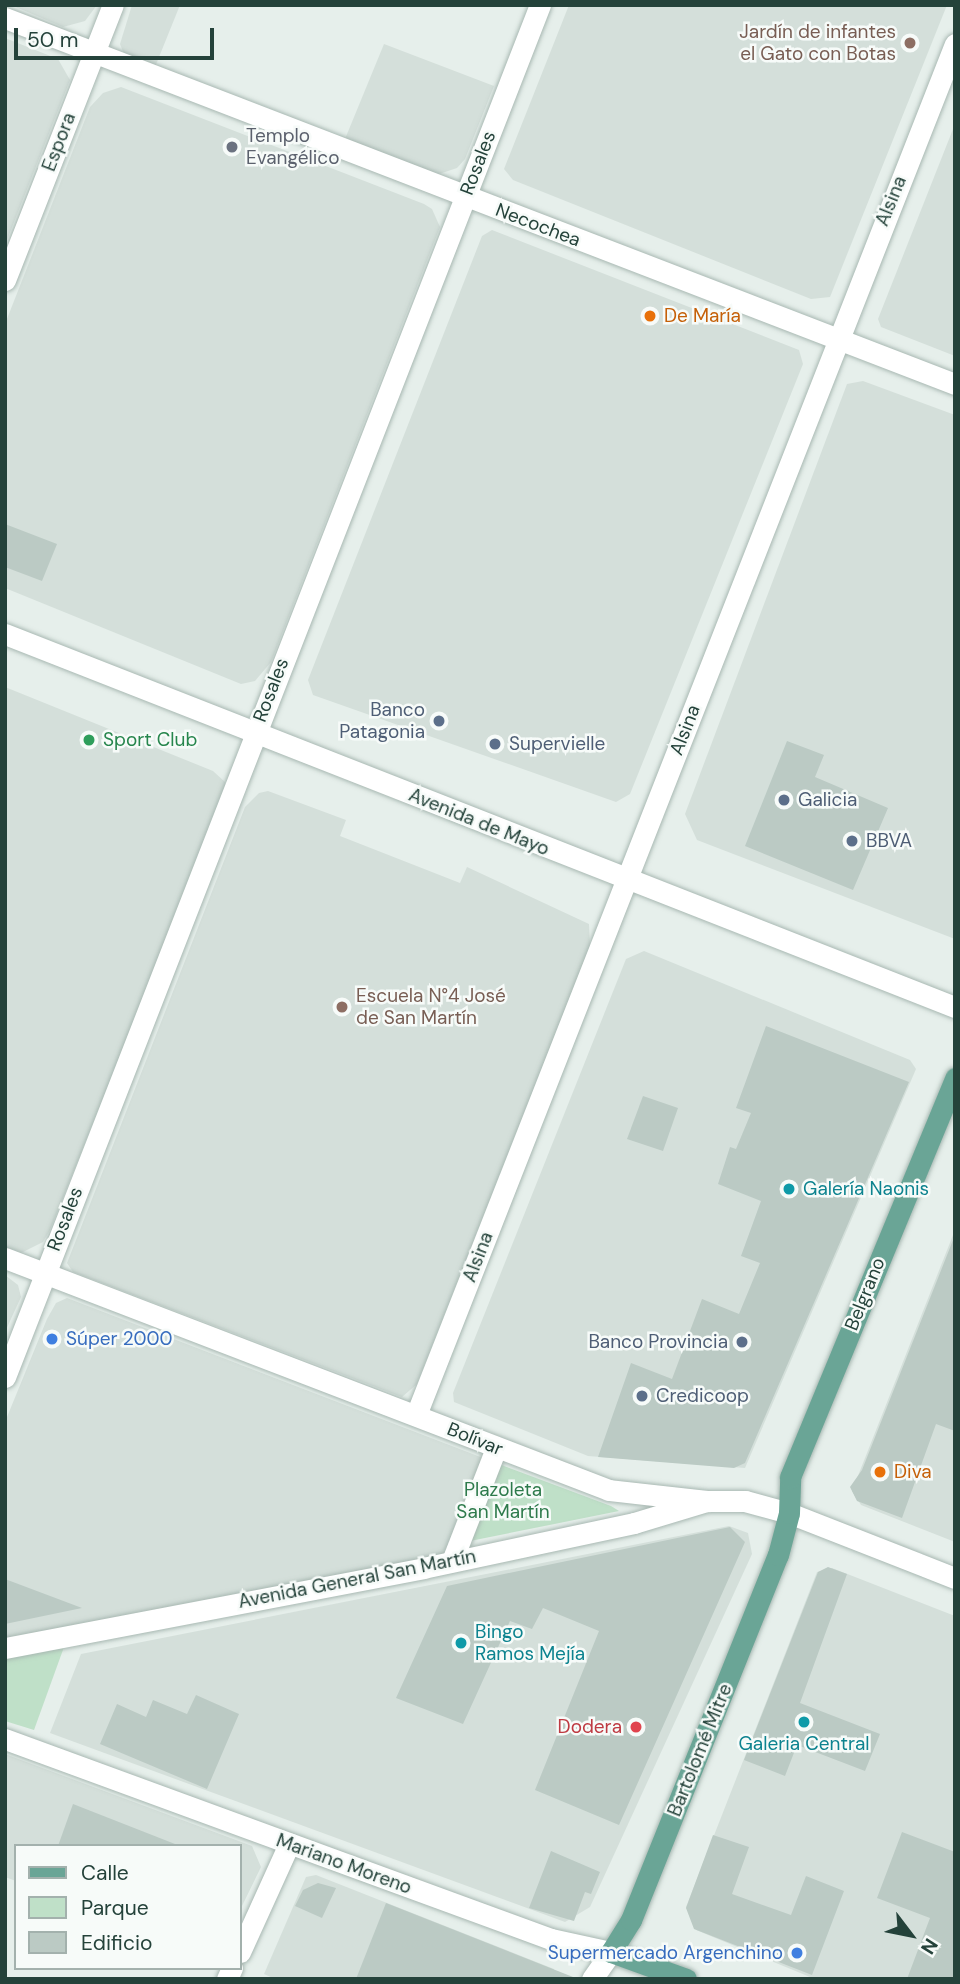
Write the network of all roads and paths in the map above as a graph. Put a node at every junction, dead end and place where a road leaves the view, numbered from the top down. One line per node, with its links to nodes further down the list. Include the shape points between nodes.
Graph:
1 (113, 5): 5 (street, Espora)
2 (540, 5): 6 (street, Rosales)
3 (5, 18): 5 (street, Necochea)
4 (955, 44): 8 (street, Alsina)
5 (94, 54): 6 (street, Necochea); 7 (street, Espora)
6 (465, 197): 8 (street, Necochea); 11 (street, Rosales)
7 (5, 280)
8 (835, 338): 9 (street, Necochea); 12 (street, Alsina)
9 (955, 384)
10 (5, 634): 11 (street, Avenida de Mayo)
11 (254, 732): 12 (street, Avenida de Mayo); 16 (street, Rosales)
12 (627, 881): 13 (street, Avenida de Mayo); 18 (street, Alsina)
13 (955, 1007)
14 (955, 1078): 21 (main road, Belgrano, via 790,1476)
15 (5, 1258): 16 (street, Bolívar)
16 (44, 1272): 17 (street, Rosales); 18 (street, Bolívar)
17 (5, 1377)
18 (416, 1415): 19 (street, Bolívar)
19 (496, 1448): 20 (street, Bolívar, via 609,1490); 22 (street)
20 (707, 1501): 21 (street, Bolívar, via 745,1501); 22 (street, Avenida General San Martín, via 634,1523)
21 (789, 1513): 23 (street, Bolívar); 28 (main road, Bartolomé Mitre, via 778,1555 682,1797 631,1920)
22 (452, 1561): 24 (street, Avenida General San Martín)
23 (955, 1577)
24 (5, 1648)
25 (5, 1739): 26 (street, Mariano Moreno)
26 (289, 1844): 27 (street); 28 (street, Mariano Moreno, via 561,1942)
27 (242, 1948)
28 (611, 1952): 29 (street, Bartolomé Mitre); 30 (main road, Mariano Moreno)
29 (592, 1979)
30 (686, 1979)

